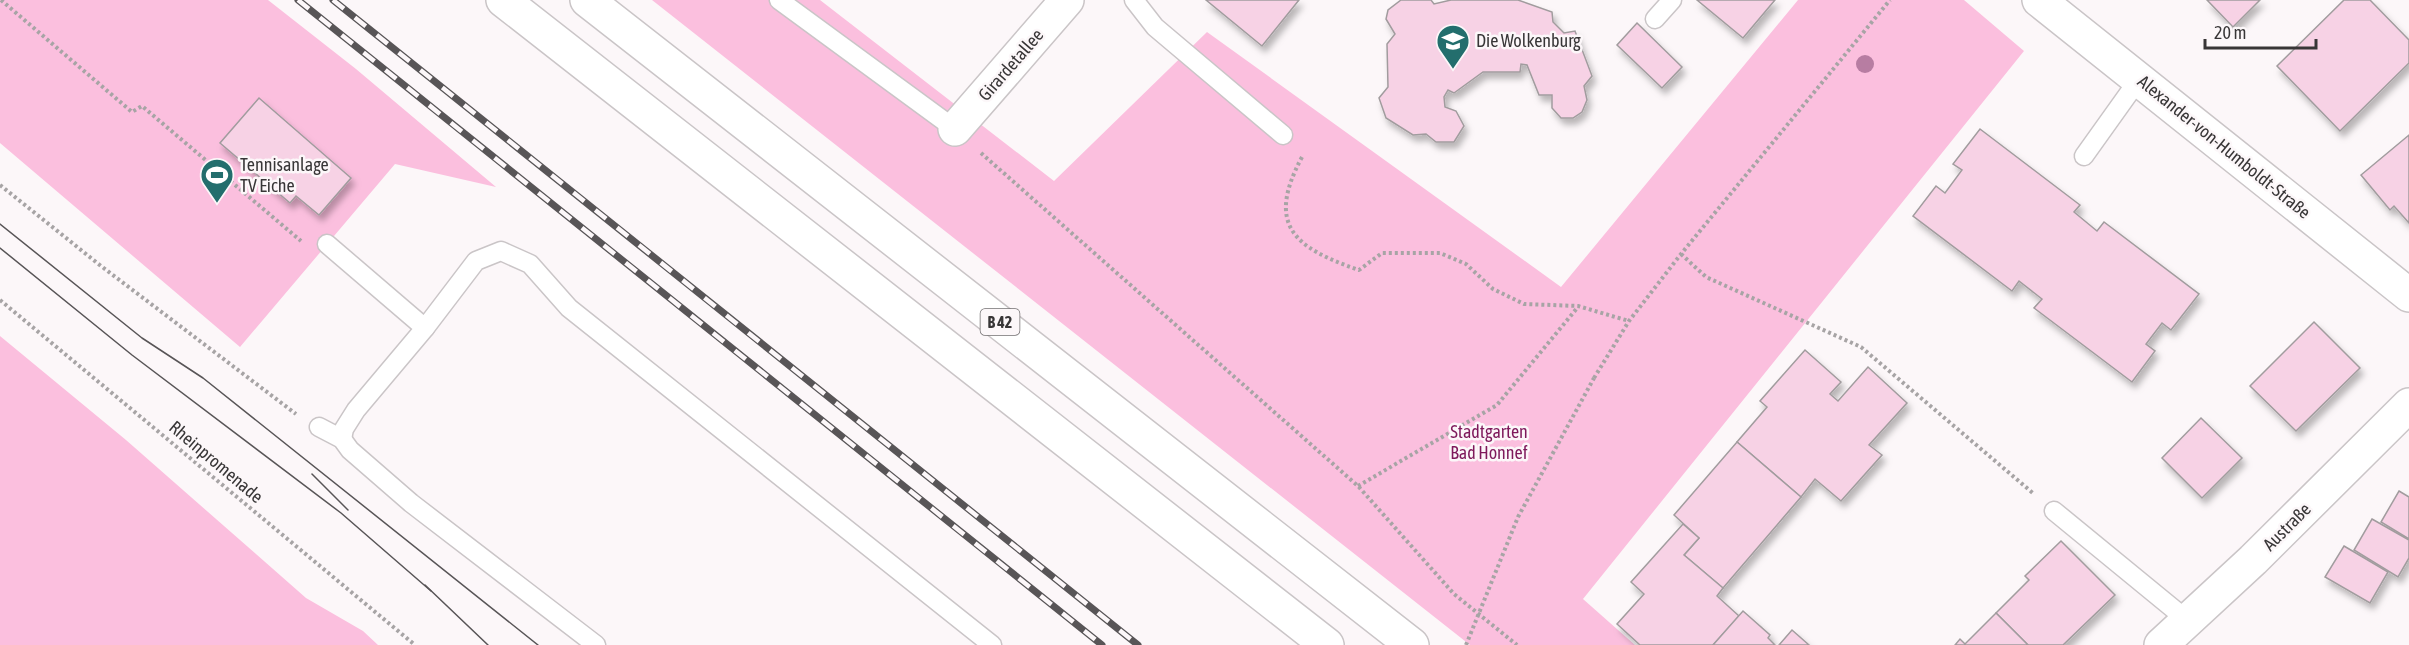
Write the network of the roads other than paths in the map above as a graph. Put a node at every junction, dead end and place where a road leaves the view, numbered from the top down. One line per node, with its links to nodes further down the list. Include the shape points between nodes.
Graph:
1 (503, 0): 23 (main road)
2 (587, 0): 24 (main road, B 42)
3 (779, 0): 10 (lane)
4 (1066, 0): 10 (main road, Girardetallee)
5 (1134, 0): 11 (lane, via 1155,27)
6 (1672, 0): 8 (lane)
7 (2039, 0): 9 (main road, Alexander-von-Humboldt-Straße)
8 (1655, 19)
9 (2139, 79): 12 (lane); 14 (main road, Alexander-von-Humboldt-Straße)
10 (955, 129)
11 (1283, 135)
12 (2084, 156)
13 (327, 244): 15 (lane)
14 (2409, 294)
15 (425, 328): 18 (lane, via 356,410); 22 (lane, via 476,261 501,251 530,264 569,308)
16 (2409, 405): 20 (main road, Austraße)
17 (319, 427): 18 (lane)
18 (342, 439): 21 (lane, via 411,503)
19 (2054, 510): 20 (lane)
20 (2187, 620): 25 (main road, Austraße)
21 (596, 645)
22 (992, 645)
23 (1327, 645)
24 (1412, 645)
25 (2161, 645)

